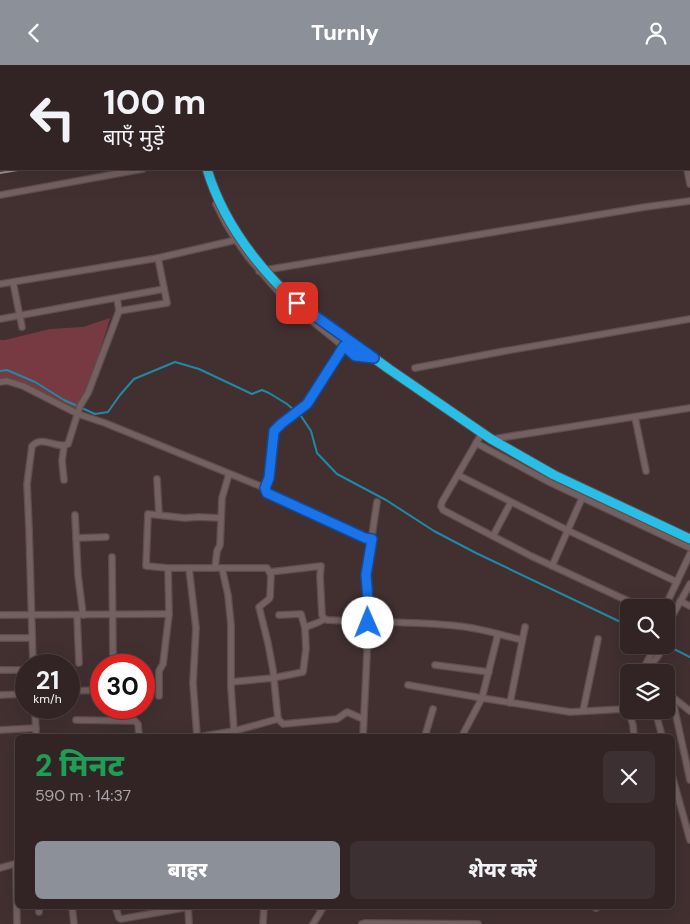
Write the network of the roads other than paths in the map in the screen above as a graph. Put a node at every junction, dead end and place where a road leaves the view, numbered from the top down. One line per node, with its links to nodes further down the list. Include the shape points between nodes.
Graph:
1 (138, 170): 6 (street)
2 (205, 170): 8 (street, via 218,207)
3 (205, 170): 21 (highway, bridge, via 233,229 261,267 290,297)
4 (687, 170): 5 (street)
5 (690, 184)
6 (0, 195)
7 (690, 201): 10 (street)
8 (236, 240): 9 (street); 10 (street)
9 (158, 258): 11 (street); 13 (street)
10 (259, 271): 20 (street, via 286,300)
11 (13, 282): 12 (street); 16 (street)
12 (0, 284)
13 (164, 289): 14 (street); 15 (street, via 166,304)
14 (117, 298): 15 (street); 16 (street)
15 (119, 311): 25 (street)
16 (20, 315): 17 (street); 19 (street)
17 (0, 319)
18 (690, 319): 22 (street)
19 (22, 327)
20 (344, 346): 21 (street, via 355,356); 36 (street, via 307,404 274,431)
21 (374, 358): 27 (highway)
22 (415, 368)
23 (0, 382): 25 (street, via 7,381)
24 (690, 408): 26 (street)
25 (79, 411): 30 (street, via 68,444); 32 (street)
26 (635, 417): 28 (street); 31 (street)
27 (482, 433): 28 (highway); 29 (street)
28 (491, 439): 43 (highway)
29 (476, 443): 33 (street); 37 (street)
30 (64, 446): 35 (street); 68 (street, via 40,441 32,446 27,484)
31 (646, 471)
32 (229, 474): 36 (street); 42 (street, via 222,498)
33 (458, 475): 39 (street); 45 (street, via 442,502 442,508)
34 (157, 479): 41 (street)
35 (64, 480)
36 (265, 488): 48 (street, via 267,493)
37 (582, 498): 43 (street); 44 (street)
38 (377, 502): 48 (street)
39 (511, 502): 44 (street); 45 (street)
40 (76, 515): 47 (street)
41 (159, 515): 42 (street); 54 (street, via 147,515 146,566)
42 (221, 519): 56 (street)
43 (640, 520): 49 (highway); 50 (street)
44 (567, 530): 53 (street); 59 (street)
45 (493, 536): 53 (street)
46 (106, 537): 47 (street)
47 (76, 538): 69 (street)
48 (372, 539): 73 (street, via 366,575)
49 (690, 539)
50 (690, 549)
51 (690, 554): 59 (street)
52 (112, 557): 70 (street)
53 (552, 566): 61 (street)
54 (168, 568): 55 (street); 66 (street)
55 (189, 568): 56 (street); 115 (street, via 196,628 193,683)
56 (215, 568): 57 (street)
57 (222, 568): 58 (street, via 267,568); 91 (street, via 231,625)
58 (270, 572): 72 (street, via 321,566); 90 (street, via 270,597 259,607)
59 (677, 582): 62 (street)
60 (690, 584): 63 (street)
61 (624, 599)
62 (669, 599)
63 (680, 601): 64 (street); 65 (street)
64 (690, 606)
65 (675, 609)
66 (169, 614): 70 (street); 95 (street, via 163,664 159,671)
67 (0, 615): 68 (street)
68 (31, 615): 69 (street); 78 (street)
69 (80, 615): 70 (street); 82 (street)
70 (113, 615): 83 (street)
71 (278, 615): 75 (street, via 301,614)
72 (324, 619): 73 (street); 75 (street)
73 (368, 623): 76 (street, via 451,625); 106 (street)
74 (525, 627): 80 (street)
75 (305, 628): 90 (street, via 303,672)
76 (498, 634): 80 (street); 89 (street)
77 (0, 638): 78 (street)
78 (32, 638): 81 (street)
79 (598, 639): 101 (street)
80 (522, 640): 98 (street)
81 (33, 654)
82 (79, 654)
83 (113, 654)
84 (660, 654): 85 (street)
85 (651, 664)
86 (435, 665): 89 (street)
87 (0, 670): 88 (street)
88 (15, 671)
89 (488, 672): 96 (street)
90 (273, 678): 91 (street); 105 (street)
91 (231, 682): 112 (street)
92 (408, 685): 96 (street)
93 (0, 695): 94 (street)
94 (15, 695)
95 (159, 696)
96 (482, 699): 98 (street); 119 (street)
97 (675, 699): 103 (street)
98 (510, 703): 101 (street)
99 (433, 709): 118 (street)
100 (620, 709): 101 (street)
101 (583, 711)
102 (675, 711): 122 (street)
103 (690, 711)
104 (36, 719): 110 (street)
105 (278, 719): 106 (street, via 283,723 337,719 348,712); 112 (street)
106 (363, 719): 117 (street)
107 (631, 719): 120 (street)
108 (657, 719): 121 (street)
109 (76, 720): 114 (street, via 135,721)
110 (36, 728): 111 (street); 113 (street)
111 (0, 730)
112 (234, 731): 116 (street)
113 (36, 734)
114 (139, 734)
115 (197, 734)
116 (216, 734)
117 (363, 734)
118 (426, 734)
119 (464, 734)
120 (634, 734)
121 (661, 734)
122 (690, 780)
123 (675, 786): 124 (street)
124 (690, 840)
125 (15, 864): 126 (street)
126 (0, 867)
127 (17, 909): 134 (street)
128 (72, 909): 135 (street)
129 (116, 909): 130 (street, via 121,919)
130 (177, 909)
131 (188, 909): 136 (street)
132 (264, 909): 137 (street)
133 (323, 909): 138 (street)
134 (17, 924)
135 (74, 924)
136 (189, 924)
137 (263, 924)
138 (313, 924)
139 (362, 924): 140 (street)
140 (478, 924)

